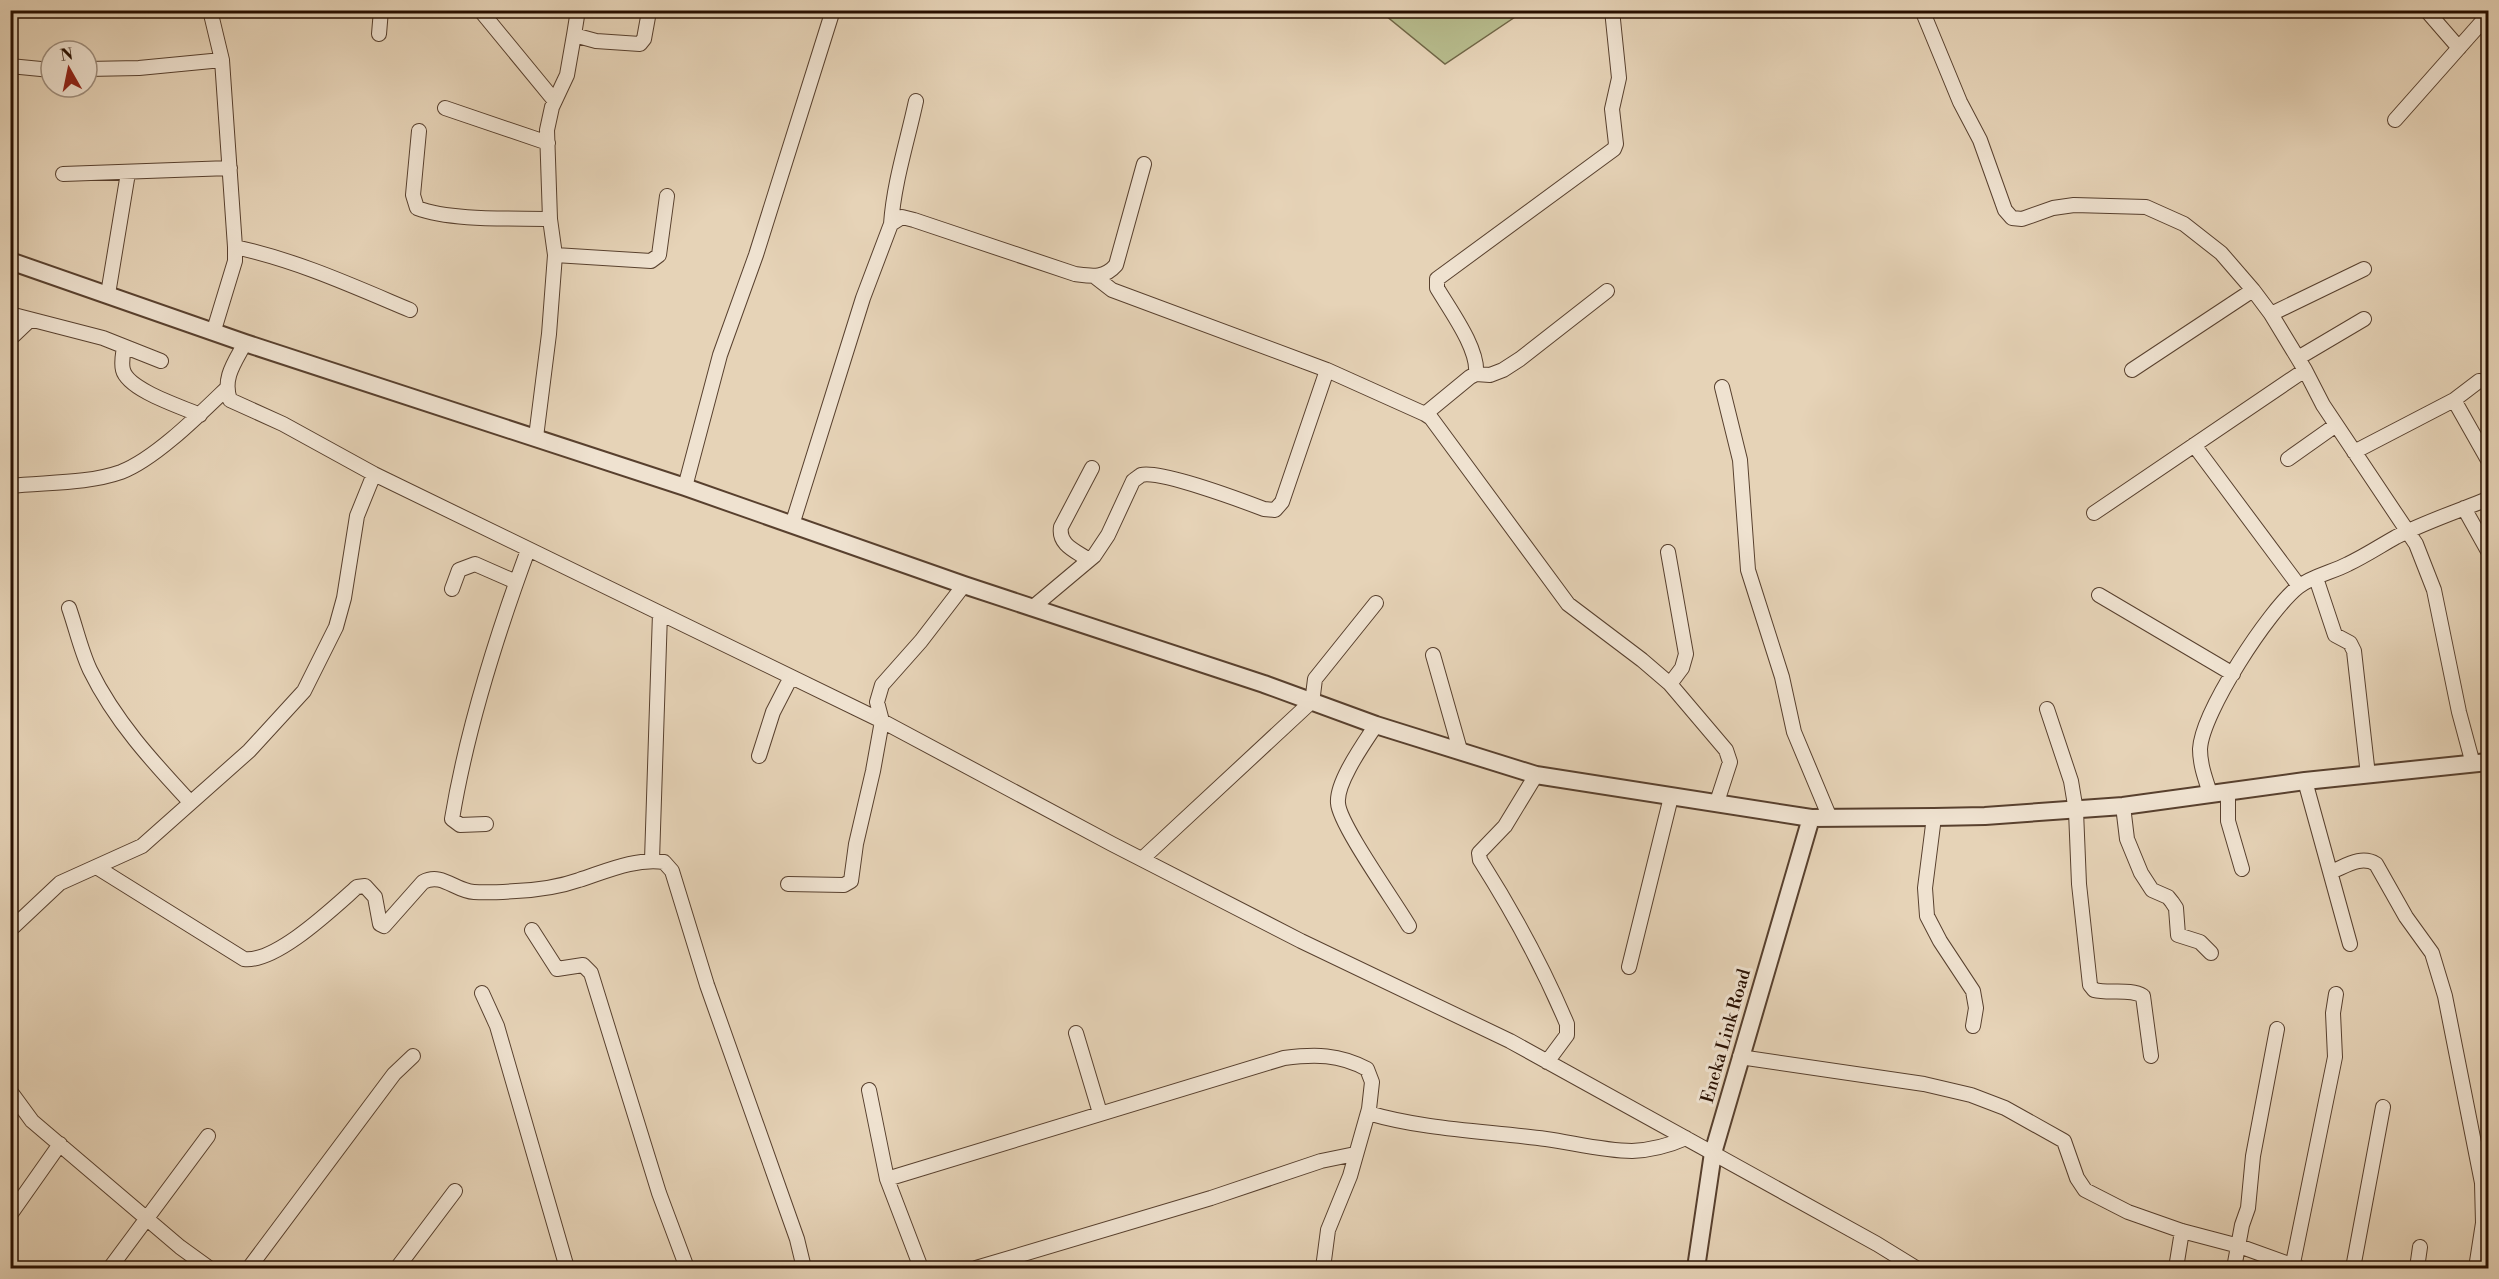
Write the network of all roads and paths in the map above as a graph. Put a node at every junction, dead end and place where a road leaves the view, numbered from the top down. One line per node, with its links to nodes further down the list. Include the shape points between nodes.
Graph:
1 (210, 10): 14 (street)
2 (381, 10): 11 (street)
3 (480, 10): 18 (street)
4 (578, 10): 12 (street)
5 (832, 10): 68 (street, via 756,255 720,355)
6 (1612, 10): 52 (street, via 1619,78 1612,110 1614,149 1437,279 1437,288 1474,353)
7 (1922, 10): 36 (street, via 1980,140 2005,210 2012,218 2022,219 2074,205 2146,207 2184,224 2222,253)
8 (2426, 10): 13 (street)
9 (2488, 15): 13 (street)
10 (648, 17): 12 (street, via 640,44)
11 (379, 34)
12 (574, 35): 18 (street, via 567,75)
13 (2459, 48): 21 (street)
14 (222, 60): 17 (street); 25 (street)
15 (10, 66): 16 (street)
16 (39, 69)
17 (99, 69)
18 (554, 100): 23 (street)
19 (916, 102): 30 (street, via 893,191)
20 (445, 108): 23 (street)
21 (2395, 120)
22 (419, 131): 29 (street, via 413,195 417,208 461,215)
23 (548, 143): 29 (street)
24 (1144, 164): 35 (street, via 1116,266 1108,274)
25 (230, 168): 26 (street); 31 (street)
26 (128, 172): 27 (street); 38 (street)
27 (63, 174)
28 (667, 196): 32 (street, via 659,255 651,261)
29 (550, 219): 32 (street)
30 (891, 224): 35 (street, via 902,217 914,220 1075,274); 72 (street, via 863,298)
31 (235, 247): 39 (street, via 320,272); 44 (street, via 235,261)
32 (555, 255): 60 (street)
33 (10, 261): 38 (street)
34 (2364, 269): 41 (street)
35 (1094, 276): 50 (street, via 1112,290)
36 (2253, 290): 41 (street); 51 (street)
37 (1607, 291): 52 (street, via 1520,359 1496,373)
38 (108, 294): 44 (street)
39 (410, 310)
40 (10, 314): 43 (street)
41 (2271, 314): 49 (street)
42 (2364, 319): 49 (street)
43 (30, 320): 45 (street); 47 (street)
44 (214, 330): 46 (street)
45 (10, 339)
46 (245, 343): 55 (street, via 229,372); 60 (street)
47 (124, 346): 48 (street); 58 (street, via 123,370 128,380)
48 (161, 361)
49 (2302, 364): 59 (street); 61 (street)
50 (1327, 370): 57 (street); 77 (street, via 1282,502 1275,510 1200,487 1141,475 1134,481 1108,535)
51 (2132, 370)
52 (1476, 374): 57 (street)
53 (2479, 381): 56 (street)
54 (1722, 387): 111 (street, via 1740,460 1748,570 1782,676 1794,732)
55 (226, 389): 58 (street); 66 (street, via 230,400)
56 (2454, 400): 62 (street); 64 (street)
57 (1425, 414): 91 (street, via 1568,604)
58 (200, 415): 67 (street, via 151,454 122,471)
59 (2336, 425): 62 (street); 63 (street)
60 (536, 437): 68 (street)
61 (2194, 445): 71 (street); 81 (street)
62 (2354, 452): 73 (street)
63 (2288, 459)
64 (2488, 460)
65 (1092, 468): 77 (street, via 1060,535 1064,543)
66 (374, 474): 74 (street); 105 (street, via 357,516 336,627 304,691 249,751)
67 (10, 486)
68 (685, 487): 72 (street)
69 (2488, 499): 70 (street)
70 (2464, 508): 73 (street); 75 (street)
71 (2094, 513)
72 (792, 525): 80 (street)
73 (2407, 533): 78 (street); 98 (street, via 2416,544 2434,590 2459,712)
74 (528, 549): 79 (street); 87 (street)
75 (2488, 551)
76 (1668, 552): 91 (street, via 1686,654 1682,668)
77 (1089, 560): 86 (street)
78 (2316, 578): 81 (street); 100 (street, via 2335,635 2354,651)
79 (516, 582): 82 (street, via 475,564 459,570); 112 (street, via 483,687 452,819 460,825)
80 (964, 585): 86 (street); 94 (street, via 882,685 877,702)
81 (2300, 586): 89 (street, via 2270,615)
82 (452, 589)
83 (2099, 595): 89 (street)
84 (1376, 603): 92 (street, via 1315,679)
85 (69, 608): 105 (street, via 89,668 112,710 143,752)
86 (1032, 608): 92 (street)
87 (660, 613): 90 (street); 113 (street)
88 (1432, 656): 96 (street)
89 (2233, 674): 103 (street, via 2207,724 2200,747 2201,766)
90 (790, 679): 94 (street); 97 (street, via 773,712)
91 (1670, 684): 106 (street, via 1729,756)
92 (1311, 703): 95 (street); 114 (street)
93 (2047, 709): 108 (street, via 2071,781)
94 (882, 722): 114 (street); 118 (street, via 851,881 844,885)
95 (1376, 725): 96 (street); 119 (street, via 1354,758 1338,806)
96 (1460, 750): 99 (street)
97 (759, 756)
98 (2481, 763): 100 (street)
99 (1536, 775): 104 (street); 133 (street, via 1505,826 1479,853 1567,1024 1567,1035)
100 (2368, 775): 101 (street)
101 (2305, 781): 102 (street); 117 (street)
102 (2228, 791): 103 (street); 116 (street, via 2228,821)
103 (2210, 793): 107 (street)
104 (1671, 797): 106 (street); 124 (street)
105 (190, 802): 115 (street, via 142,846)
106 (1718, 802): 110 (street)
107 (2123, 806): 108 (street); 123 (street, via 2127,839 2146,883 2176,908 2178,935 2200,942)
108 (2076, 811): 109 (street); 131 (street, via 2090,985 2104,993 2138,992 2144,996)
109 (1934, 817): 111 (street); 127 (street, via 1925,888 1926,916 1973,991)
110 (1811, 818): 111 (street); 132 (street, Eneka Link Road)
111 (1830, 818)
112 (486, 824)
113 (652, 860): 115 (street, via 522,891 472,892 430,878 384,926 380,924 373,894 365,886 357,887 309,929 254,960 244,958); 160 (street, via 664,862 672,871)
114 (1142, 860): 133 (street)
115 (98, 868): 120 (street, via 60,883)
116 (2242, 869)
117 (2331, 872): 122 (street); 146 (street, via 2360,861 2376,864 2432,953 2465,1089)
118 (788, 884)
119 (1409, 926)
120 (10, 930)
121 (532, 930): 159 (street, via 557,969 583,965 591,973 659,1193)
122 (2350, 944)
123 (2211, 953)
124 (1629, 967)
125 (482, 993): 158 (street, via 496,1026)
126 (2336, 994): 153 (street, via 2335,1057)
127 (1973, 1026)
128 (2277, 1029): 150 (street)
129 (1076, 1033): 137 (street)
130 (413, 1056): 156 (street, via 394,1074)
131 (2151, 1056)
132 (1740, 1057): 142 (street, Eneka Link Road); 149 (street, via 1924,1084 2005,1108 2064,1141 2085,1190 2128,1212)
133 (1547, 1062): 140 (street)
134 (868, 1089): 144 (street)
135 (10, 1091): 141 (street, via 32,1121)
136 (2383, 1107): 167 (street)
137 (1100, 1113): 138 (street, via 1284,1058 1312,1054 1352,1061 1367,1069 1372,1082); 144 (street)
138 (1368, 1113): 140 (street, via 1472,1133 1631,1151 1663,1148); 143 (street)
139 (208, 1136): 148 (street)
140 (1686, 1138): 142 (street)
141 (60, 1144): 147 (street); 148 (street)
142 (1713, 1153): 152 (street, Eneka Link Road); 164 (street)
143 (1355, 1154): 162 (street, via 1321,1161); 163 (street, via 1328,1230)
144 (887, 1179): 161 (street)
145 (454, 1191): 157 (street)
146 (2486, 1205): 169 (street)
147 (10, 1215)
148 (147, 1219): 154 (street); 155 (street)
149 (2182, 1231): 150 (street); 165 (street)
150 (2239, 1246): 153 (street); 166 (street)
151 (2420, 1247): 168 (street)
152 (1697, 1268)
153 (2295, 1268)
154 (110, 1269)
155 (209, 1269)
156 (249, 1269)
157 (397, 1269)
158 (567, 1269)
159 (687, 1269)
160 (804, 1269)
161 (921, 1269)
162 (976, 1269)
163 (1323, 1269)
164 (1916, 1269)
165 (2176, 1269)
166 (2234, 1269)
167 (2353, 1269)
168 (2417, 1269)
169 (2476, 1269)

